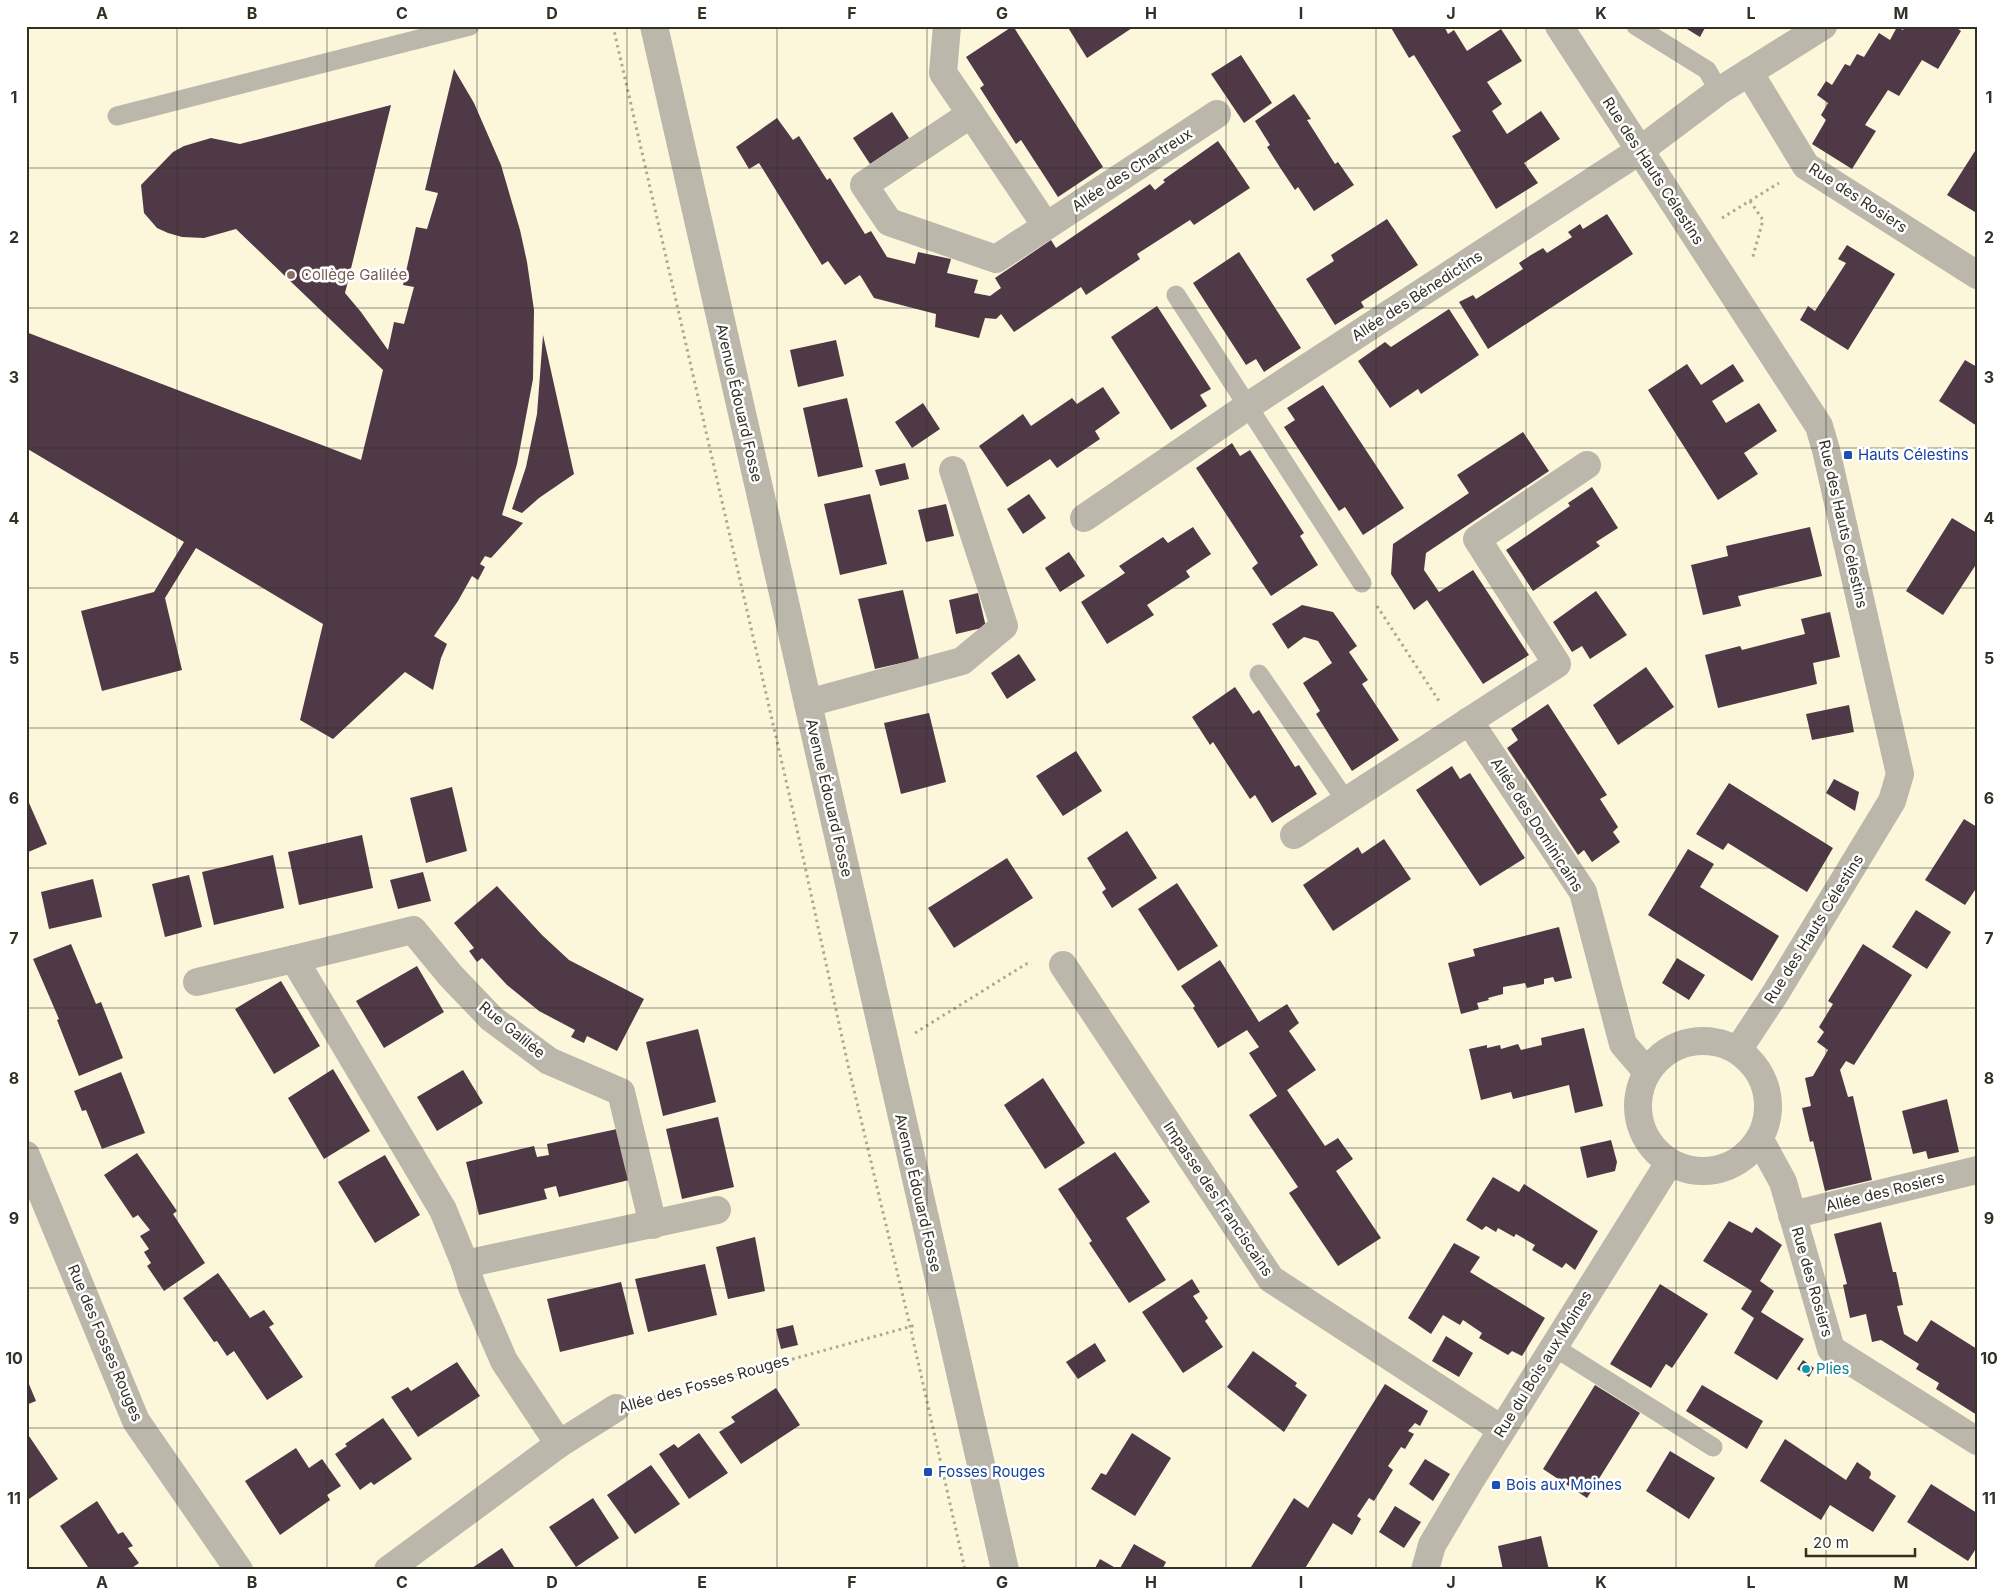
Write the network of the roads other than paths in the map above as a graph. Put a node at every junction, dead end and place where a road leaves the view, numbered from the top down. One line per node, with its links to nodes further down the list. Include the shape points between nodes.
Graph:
1 (470, 26): 11 (lane)
2 (654, 26): 22 (street, Avenue Édouard Fosse)
3 (947, 26): 9 (street, via 943,73)
4 (1559, 26): 12 (street, Rue des Hauts Célestins)
5 (1636, 26): 8 (lane, via 1707,70)
6 (1823, 26): 7 (street, Allée des Bénedictins)
7 (1749, 72): 8 (street, Allée des Bénedictins); 14 (street, Rue des Rosiers, via 1806,166)
8 (1718, 91): 12 (street, Allée des Bénedictins)
9 (971, 114): 13 (street); 13 (street, Allée des Chartreux, via 864,185 889,222 996,259)
10 (1217, 114): 13 (street, Allée des Chartreux)
11 (117, 116)
12 (1639, 151): 16 (street, Allée des Bénedictins); 29 (street, Rue des Hauts Célestins, via 1819,426 1900,774 1892,801)
13 (1046, 226)
14 (1977, 274)
15 (1176, 295): 16 (lane)
16 (1248, 406): 19 (street, Allée des Bénedictins); 20 (lane)
17 (1587, 465): 23 (street, via 1477,539 1557,664)
18 (953, 470): 22 (street, via 1004,626 962,661)
19 (1084, 518)
20 (1362, 583)
21 (1259, 674): 24 (lane)
22 (808, 703): 47 (street, Avenue Édouard Fosse)
23 (1463, 725): 24 (street); 30 (street, Allée des Dominicains, via 1583,892 1623,1044)
24 (1346, 801): 25 (street)
25 (1294, 835)
26 (294, 959): 28 (street, Rue Galilée); 37 (street, Rue Galilée, via 413,930 450,975 492,1018 549,1061 621,1092); 38 (street, via 443,1210)
27 (1063, 965): 41 (street, Impasse des Franciscains, via 1271,1279)
28 (197, 982)
29 (1738, 1050): 30 (street, via 1718,1042 1698,1040 1678,1045 1660,1056); 31 (street, via 1753,1063 1764,1081 1769,1101 1768,1121)
30 (1647, 1072): 33 (street, via 1639,1091 1638,1112 1642,1132)
31 (1760, 1140): 33 (street, via 1746,1156 1729,1167 1709,1172 1688,1170); 36 (street, Rue des Rosiers, via 1783,1182)
32 (26, 1155): 45 (street, Rue des Fosses Rouges, via 136,1421)
33 (1669, 1163): 39 (street, Rue du Bois aux Moines)
34 (1977, 1170): 36 (street, Allée des Rosiers)
35 (717, 1210): 37 (street)
36 (1792, 1215): 42 (street, Rue des Rosiers, via 1831,1349)
37 (653, 1225): 38 (street)
38 (465, 1264): 43 (street, via 504,1361)
39 (1554, 1347): 41 (street, Rue du Bois aux Moines); 44 (lane)
40 (616, 1408): 43 (street, Allée des Fosses Rouges)
41 (1501, 1430): 48 (street, Rue du Bois aux Moines, via 1432,1545)
42 (1977, 1441)
43 (560, 1444): 46 (street, Allée des Fosses Rouges)
44 (1713, 1447)
45 (239, 1570)
46 (388, 1570)
47 (1004, 1570)
48 (1425, 1570)

